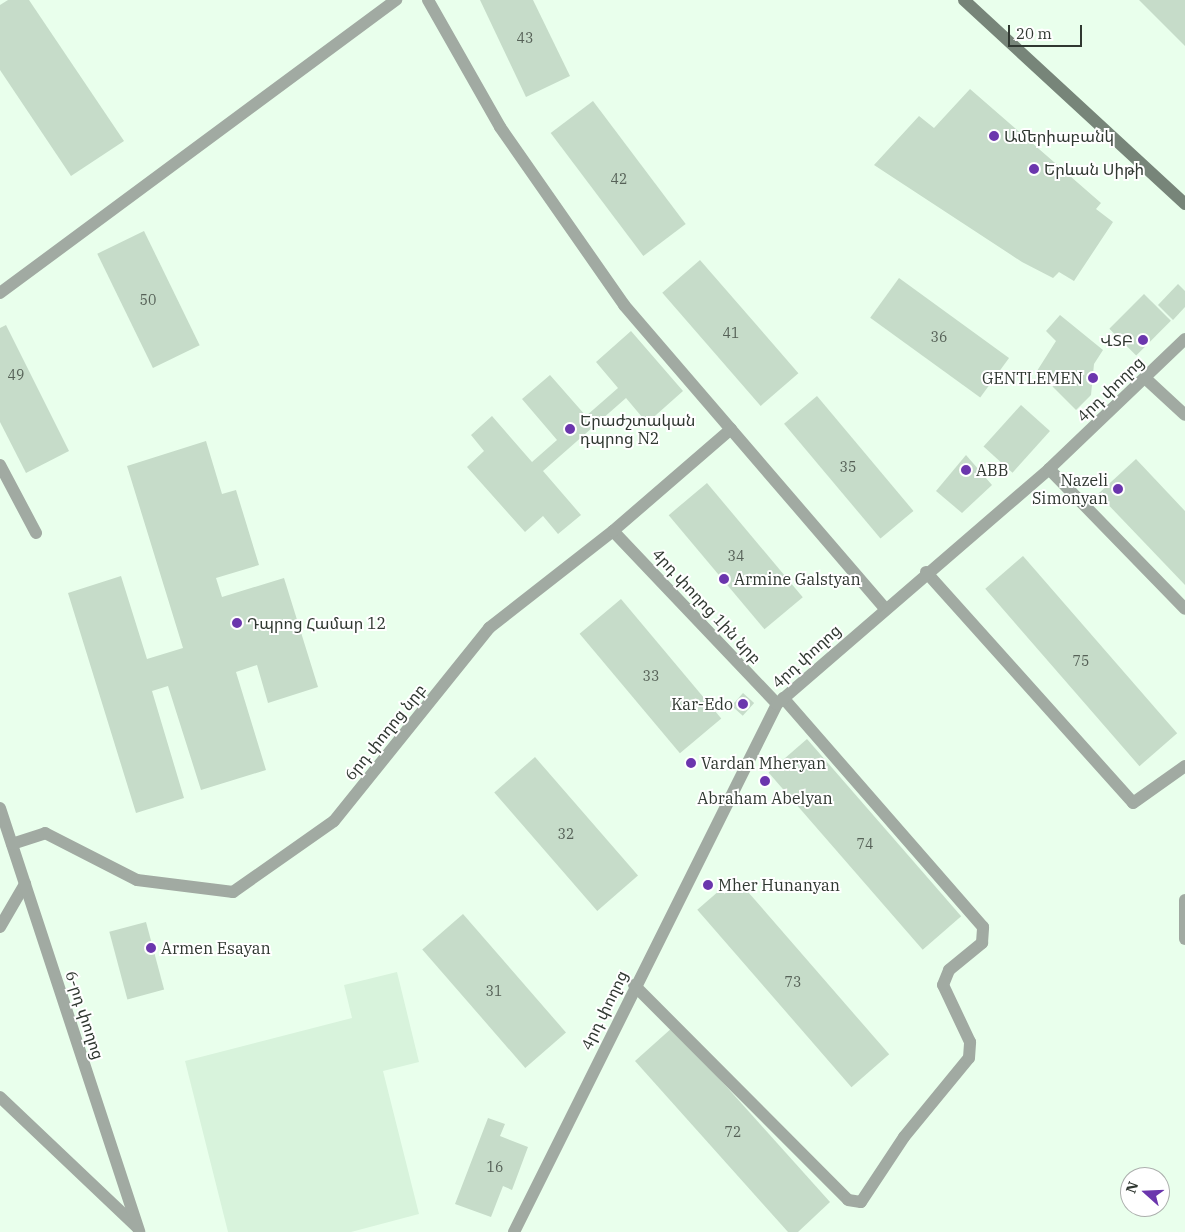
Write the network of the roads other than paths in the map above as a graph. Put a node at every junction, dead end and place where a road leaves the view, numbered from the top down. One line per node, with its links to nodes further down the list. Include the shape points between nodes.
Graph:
1 (396, 0): 5 (street)
2 (428, 0): 9 (street, via 500,128 624,305)
3 (964, 0): 4 (main road)
4 (1185, 204)
5 (0, 293)
6 (1185, 339): 7 (street, 4րդ փողոց)
7 (1144, 378): 8 (street); 11 (street, 4րդ փողոց)
8 (1185, 415)
9 (731, 430): 12 (street, 6րդ փողոց նրբ); 15 (street)
10 (0, 465): 13 (street)
11 (1049, 469): 14 (street, 4րդ փողոց); 16 (street)
12 (613, 531): 17 (street, 4րդ փողոց 1ին նրբ); 20 (street, 6րդ փողոց նրբ, via 489,628 334,821 233,892 137,880 45,833)
13 (36, 533)
14 (926, 572): 15 (street, 4րդ փողոց); 18 (street, via 1133,803)
15 (884, 607): 17 (street, 4րդ փողոց)
16 (1185, 609)
17 (780, 701): 25 (street, 4րդ փողոց); 25 (street, 4րդ փողոց 1ին նրբ, via 983,927 982,943 949,970 943,985 970,1042 970,1058 904,1136 862,1202 848,1200)
18 (1185, 766)
19 (0, 808): 20 (street, 6-րդ փողոց)
20 (12, 844): 21 (street, 6-րդ փողոց)
21 (25, 884): 23 (street); 27 (street, 6-րդ փողոց)
22 (1185, 900): 24 (street)
23 (0, 927)
24 (1185, 939)
25 (634, 985): 28 (street, 4րդ փողոց)
26 (0, 1097): 27 (street)
27 (136, 1230)
28 (514, 1232)

